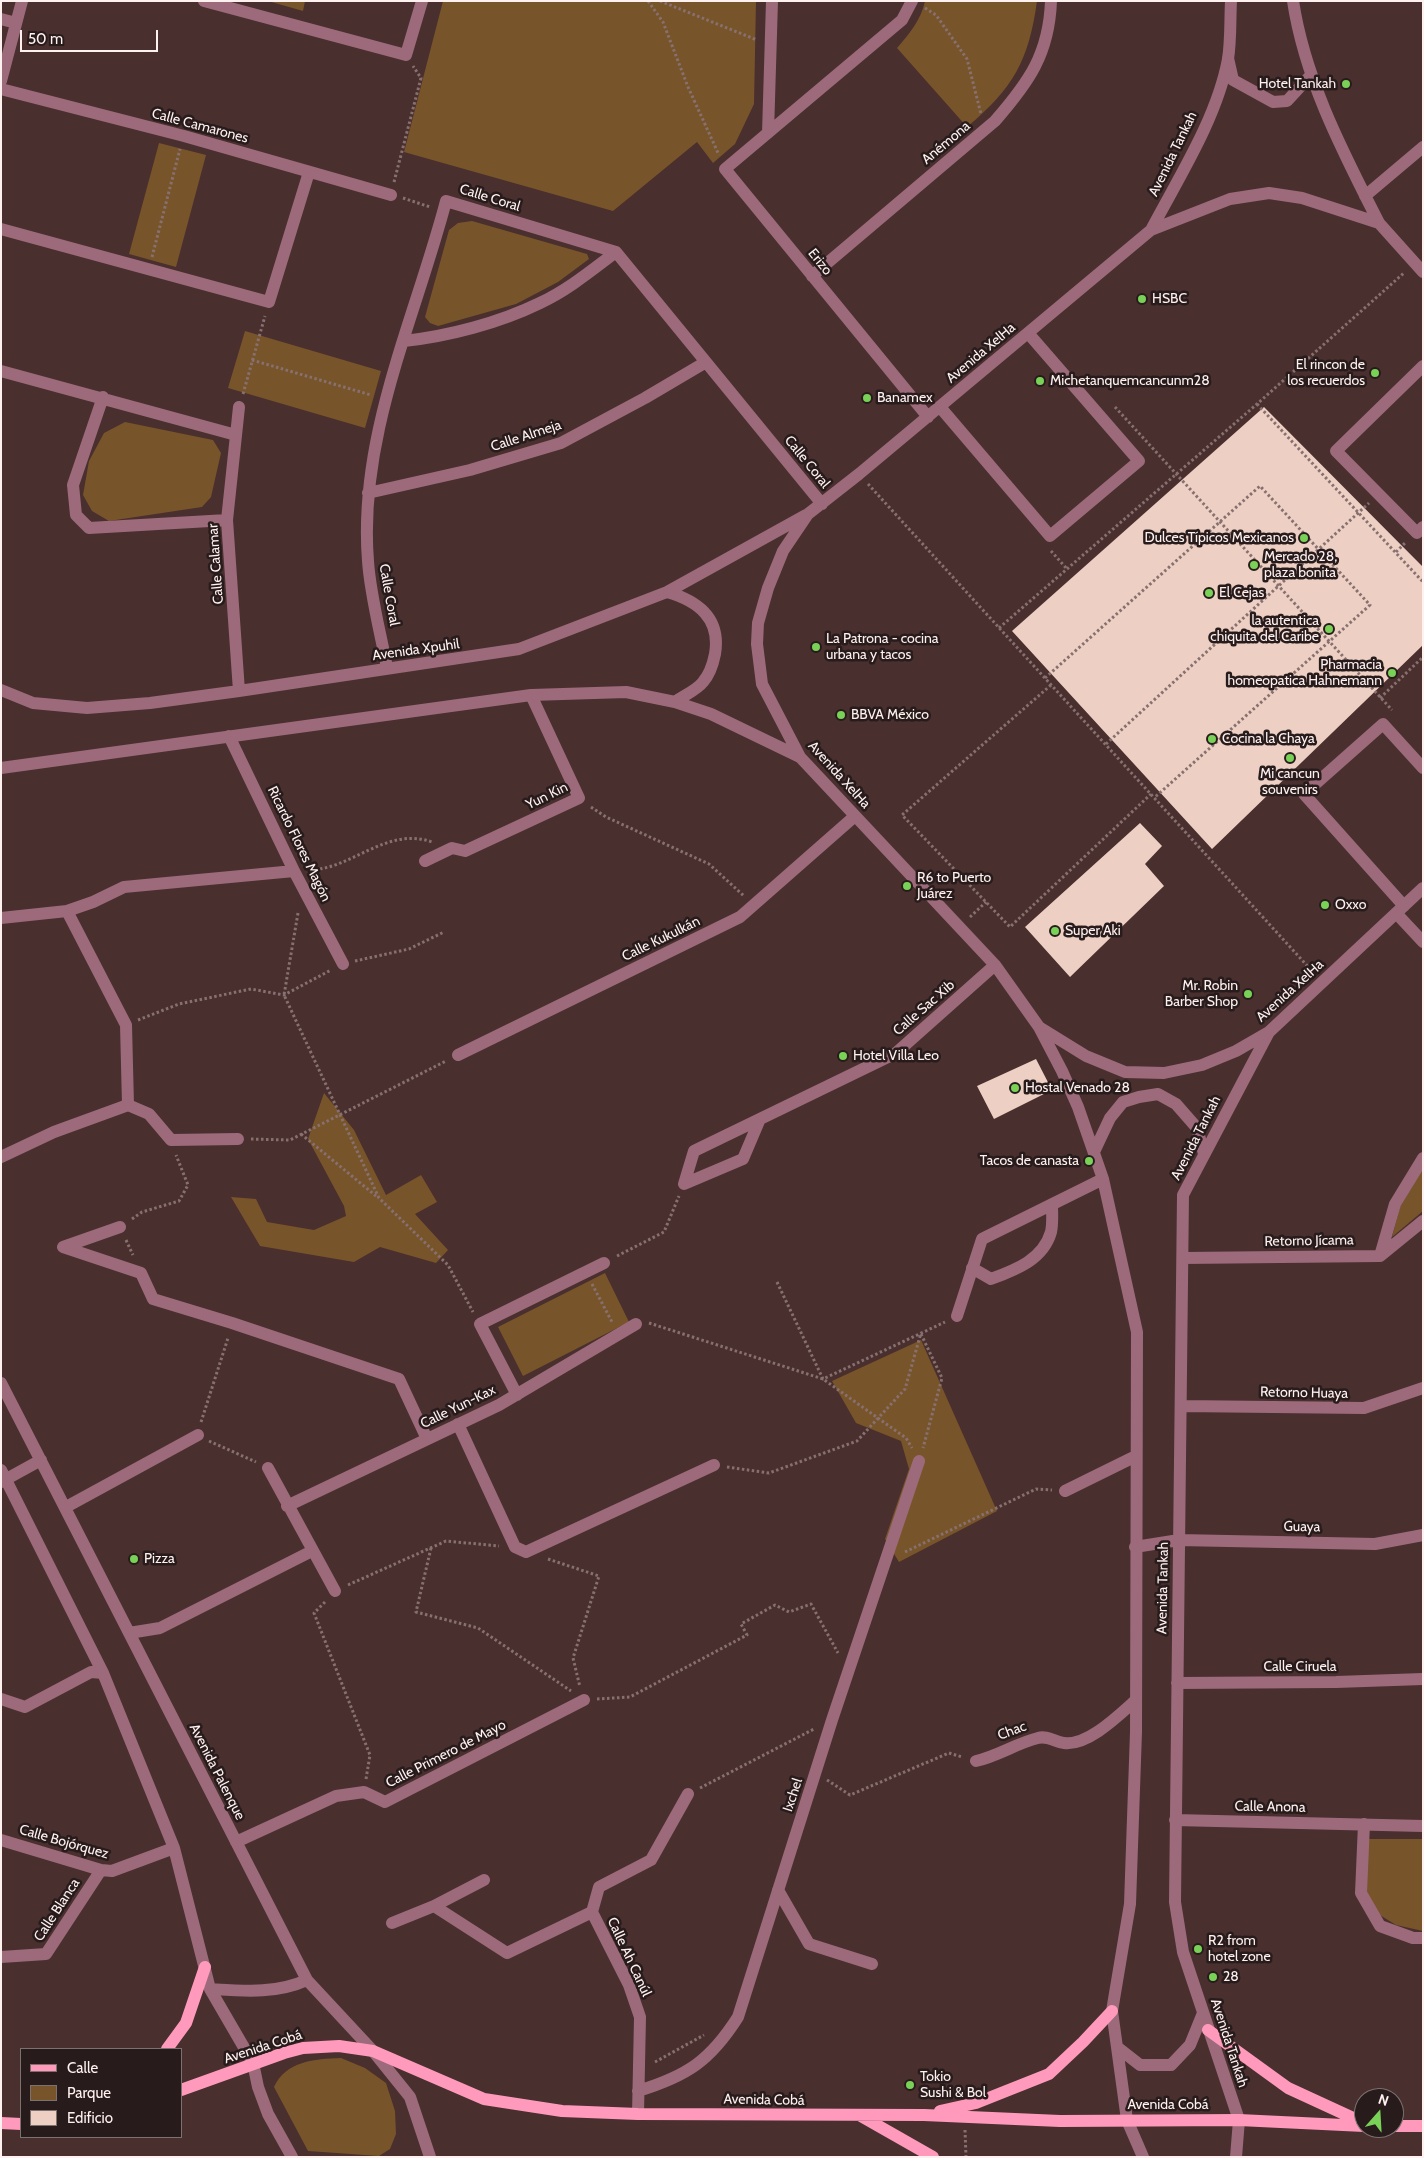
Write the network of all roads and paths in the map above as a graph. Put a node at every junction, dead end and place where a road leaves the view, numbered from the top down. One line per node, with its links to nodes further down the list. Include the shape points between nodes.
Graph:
1 (22, 1): 12 (street)
2 (204, 1): 14 (street)
3 (422, 1): 14 (street)
4 (648, 1): 23 (path, via 663,22)
5 (660, 1): 13 (path)
6 (772, 1): 13 (street)
7 (1051, 1): 19 (street, Anémona, via 1045,40 1035,68 1021,92)
8 (1231, 1): 15 (street, Avenida Tankah)
9 (1293, 1): 16 (street)
10 (916, 3): 19 (path, via 936,14 967,59); 20 (street, via 902,20)
11 (1, 19): 12 (street)
12 (16, 23): 17 (street)
13 (770, 45): 20 (street)
14 (406, 55): 25 (path, via 421,78)
15 (1228, 58): 16 (street, via 1233,80 1273,102 1287,101); 30 (street, Avenida Tankah, via 1202,136)
16 (1311, 75): 26 (street)
17 (1, 81)
18 (1, 89): 21 (street, Calle Camarones)
19 (985, 130): 35 (street, Anémona)
20 (768, 133): 23 (street)
21 (184, 136): 24 (street, Calle Camarones); 33 (path)
22 (1423, 147): 26 (street)
23 (725, 169): 35 (street, Erizo)
24 (309, 172): 25 (street, Calle Camarones); 36 (street)
25 (391, 195): 27 (path)
26 (1365, 196): 28 (street)
27 (443, 211): 31 (street, Calle Coral, via 446,200); 38 (street, Calle Coral)
28 (1378, 223): 30 (street, Avenida XelHa, via 1302,198 1269,193 1230,199); 34 (street, Avenida XelHa)
29 (1, 229): 33 (street)
30 (1151, 230): 37 (street, Avenida XelHa)
31 (616, 252): 38 (street, via 540,303 441,337); 40 (street, Calle Coral)
32 (1410, 267): 46 (path)
33 (149, 269): 36 (street)
34 (1423, 272)
35 (812, 276): 49 (street, Erizo)
36 (268, 302): 39 (path)
37 (1028, 333): 48 (street, Avenida XelHa); 48 (street, via 1139,461 1050,536)
38 (404, 340): 44 (street, Calle Coral)
39 (252, 360): 44 (path); 47 (path)
40 (706, 362): 53 (street, Calle Almeja, via 561,442 470,470); 55 (street, Calle Coral)
41 (1423, 366): 54 (street, via 1336,451)
42 (1, 370): 43 (street)
43 (103, 397): 50 (street); 58 (street, via 73,485 76,515 89,528)
44 (386, 400): 53 (street, Calle Coral)
45 (1111, 402): 52 (path)
46 (1256, 404): 52 (path); 56 (path)
47 (239, 407): 50 (street, Calle Calamar)
48 (940, 407): 49 (street, Avenida XelHa)
49 (928, 417): 51 (street, Avenida XelHa)
50 (236, 435): 58 (street, Calle Calamar)
51 (860, 474): 55 (street, Avenida XelHa); 65 (path)
52 (1176, 474): 59 (path); 65 (path)
53 (368, 493): 68 (street, Calle Coral, via 368,561)
54 (1378, 495): 56 (path); 60 (street, via 1416,533)
55 (822, 504): 57 (street, Avenida XelHa)
56 (1359, 513): 61 (path); 62 (path)
57 (808, 514): 64 (street, Avenida Xpuhil); 79 (street, Avenida XelHa, via 784,551 768,588 758,623 757,644 762,684)
58 (227, 520): 72 (street, Calle Calamar)
59 (1219, 522): 61 (path, via 1260,486); 63 (path); 69 (path)
60 (1423, 527)
61 (1319, 549): 63 (path); 66 (path, via 1370,605)
62 (1423, 582)
63 (1278, 586): 66 (path); 78 (path)
64 (667, 592): 68 (street, Avenida Xpuhil, via 519,649); 75 (street, via 687,598 701,608 711,621 717,641 713,666 703,683)
65 (999, 628): 69 (path)
66 (1329, 642): 74 (path); 84 (path)
67 (1423, 657): 74 (path)
68 (387, 668): 72 (street, Avenida Xpuhil)
69 (1045, 678): 70 (path)
70 (1051, 685): 78 (path); 82 (path, via 902,815 1010,927)
71 (1, 690): 72 (street, Avenida Xpuhil, via 33,703 87,708)
72 (239, 691)
73 (532, 695): 75 (street, via 626,692); 77 (street); 83 (street, Yun Kin)
74 (1380, 698): 76 (path)
75 (675, 702): 79 (street, via 711,714)
76 (1392, 711)
77 (229, 736): 80 (street); 88 (street, Ricardo Flores Magón)
78 (1106, 744): 82 (path)
79 (800, 757): 85 (street, Avenida XelHa)
80 (1, 768)
81 (1423, 768): 92 (street, via 1383,724 1304,794)
82 (1151, 794): 84 (path)
83 (580, 798): 86 (street, Yun Kin, via 466,851); 91 (path, via 606,817 709,864)
84 (1154, 798): 99 (path)
85 (855, 816): 91 (street, Calle Kukulkán); 98 (street, Avenida XelHa)
86 (452, 848): 87 (street, Yun Kin); 88 (path, via 418,837 377,845 324,870)
87 (424, 861)
88 (294, 871): 89 (street, Ricardo Flores Magón); 93 (street, via 124,887)
89 (303, 888): 97 (street, Ricardo Flores Magón); 100 (path)
90 (1423, 888): 92 (street, Avenida XelHa)
91 (753, 905): 104 (street, Calle Kukulkán, via 740,917)
92 (1400, 909): 96 (street); 99 (street, Avenida XelHa)
93 (67, 911): 94 (street); 101 (street)
94 (1, 918)
95 (444, 932): 97 (path, via 409,949)
96 (1423, 942)
97 (344, 964): 100 (path)
98 (995, 966): 102 (street, Avenida XelHa); 107 (street, Calle Sac Xib, via 896,1053)
99 (1323, 982): 103 (street, Avenida XelHa)
100 (284, 995): 101 (path, via 251,989 179,1004); 106 (path)
101 (126, 1025): 105 (street)
102 (1039, 1027): 103 (street, Avenida XelHa, via 1086,1056 1125,1072 1164,1073 1202,1065); 111 (street, Avenida Tankah, via 1070,1089)
103 (1269, 1032): 112 (street, Avenida Tankah)
104 (458, 1055): 106 (path)
105 (128, 1105): 110 (street, via 150,1114); 113 (street, via 54,1132)
106 (340, 1116): 108 (path); 117 (path)
107 (760, 1119): 116 (street, via 743,1159); 116 (street, Calle Sac Xib, via 694,1151)
108 (301, 1134): 109 (path, via 290,1140); 117 (path)
109 (238, 1139): 110 (street)
110 (170, 1140): 120 (path, via 188,1185 179,1201 142,1212)
111 (1094, 1152): 112 (street, via 1110,1118 1123,1102 1158,1094 1176,1104 1197,1128); 115 (street, Avenida Tankah)
112 (1204, 1154): 122 (street, Avenida Tankah, via 1183,1195)
113 (1, 1157)
114 (1423, 1158): 121 (street, via 1395,1204)
115 (1103, 1179): 118 (street); 143 (street, Avenida Tankah, via 1137,1332)
116 (684, 1184): 123 (path, via 664,1232)
117 (379, 1198): 130 (path, via 448,1265)
118 (1052, 1204): 124 (street, via 982,1239); 124 (street, via 1050,1232 1038,1256 991,1279)
119 (1423, 1221): 121 (street)
120 (120, 1227): 126 (path); 126 (street, via 63,1247)
121 (1380, 1256): 122 (street, Retorno Jícama)
122 (1183, 1258): 138 (street, Avenida Tankah)
123 (604, 1263): 125 (street)
124 (972, 1268): 128 (street)
125 (585, 1272): 130 (street); 133 (path)
126 (141, 1273): 129 (street, via 153,1299)
127 (777, 1282): 134 (path)
128 (957, 1316): 132 (path)
129 (232, 1323): 141 (path); 142 (street, via 399,1379)
130 (480, 1324): 137 (street)
131 (636, 1324): 133 (street, Calle Yun-Kax); 134 (path, via 645,1322)
132 (921, 1333): 134 (path); 139 (path, via 905,1389); 145 (path, via 942,1378)
133 (619, 1334): 137 (street, Calle Yun-Kax)
134 (823, 1379): 139 (path)
135 (1, 1383): 144 (street, Avenida Palenque)
136 (1423, 1388): 138 (street, Retorno Huaya, via 1364,1408)
137 (517, 1394): 140 (street, Calle Yun-Kax)
138 (1181, 1406): 153 (street, Avenida Tankah)
139 (878, 1418): 145 (path, via 906,1438); 146 (path, via 857,1441 768,1473)
140 (458, 1424): 142 (street, Calle Yun-Kax); 156 (street)
141 (198, 1435): 147 (path); 151 (street)
142 (427, 1440): 150 (street, Calle Yun-Kax)
143 (1136, 1456): 149 (street); 154 (street, Avenida Tankah)
144 (41, 1460): 148 (street); 151 (street, Avenida Palenque)
145 (919, 1461): 158 (street, Ixchel)
146 (714, 1465): 156 (street)
147 (268, 1468): 150 (street)
148 (3, 1477): 162 (street)
149 (1065, 1491): 158 (path, via 1036,1489)
150 (287, 1506): 157 (street)
151 (66, 1507): 160 (street, Avenida Palenque)
152 (1423, 1535): 153 (street, Guaya, via 1376,1544)
153 (1179, 1540): 154 (street, Guaya); 164 (street, Avenida Tankah)
154 (1135, 1547): 167 (street, Avenida Tankah)
155 (431, 1548): 156 (path, via 446,1541); 159 (path); 166 (path, via 416,1612 478,1628)
156 (520, 1550): 166 (path, via 598,1576 573,1658)
157 (312, 1551): 159 (street); 160 (street, via 160,1628)
158 (884, 1562): 161 (street, Ixchel)
159 (335, 1591): 171 (path, via 314,1613 370,1755)
160 (129, 1633): 177 (street, Avenida Palenque)
161 (848, 1671): 166 (path, via 811,1604 789,1612 775,1605 741,1624 747,1635 630,1697); 168 (street, Ixchel)
162 (104, 1673): 165 (street, via 92,1672 26,1707); 178 (street)
163 (1423, 1679): 164 (street, Calle Ciruela)
164 (1177, 1683): 173 (street, Avenida Tankah)
165 (1, 1699)
166 (584, 1700): 171 (street, Calle Primero de Mayo, via 385,1802)
167 (1136, 1700): 169 (street, Chac, via 1115,1719 1083,1740 1065,1743 1043,1736); 191 (street, Avenida Tankah, via 1130,1904)
168 (832, 1720): 170 (street, Ixchel); 172 (path)
169 (976, 1761): 170 (path, via 949,1753 850,1795)
170 (816, 1773): 181 (street, Ixchel)
171 (364, 1792): 177 (street, via 336,1796)
172 (688, 1794): 183 (street, Calle Ah Canúl, via 651,1860 599,1887)
173 (1175, 1820): 174 (street, Calle Anona); 192 (street, Avenida Tankah, via 1175,1902 1183,1952)
174 (1364, 1824): 175 (street, Calle Anona); 185 (street, via 1361,1893 1380,1926 1413,1938)
175 (1423, 1826)
176 (1, 1840): 179 (street, Calle Bojórquez)
177 (236, 1842): 189 (street, Avenida Palenque)
178 (174, 1848): 179 (street, Calle Bojórquez, via 112,1871); 188 (street)
179 (101, 1870): 186 (street, Calle Blanca, via 46,1954)
180 (484, 1880): 182 (street)
181 (778, 1890): 187 (street, via 809,1944); 201 (street, Ixchel, via 738,2017 723,2041 692,2069 667,2082)
182 (434, 1906): 183 (street, via 507,1953); 184 (street)
183 (592, 1912): 199 (street, Calle Ah Canúl, via 629,1985 640,2017)
184 (392, 1923)
185 (1423, 1938)
186 (1, 1956)
187 (872, 1964)
188 (205, 1968): 190 (street); 196 (main road, via 186,2022)
189 (307, 1980): 190 (street, via 295,1986 268,1991); 197 (street, Avenida Palenque)
190 (210, 1989): 198 (street)
191 (1112, 2011): 195 (street, Avenida Tankah); 203 (main road, via 1049,2074 976,2103)
192 (1203, 2013): 193 (street, Avenida Tankah); 195 (street, via 1190,2045 1171,2065 1140,2065)
193 (1208, 2030): 206 (street, Avenida Tankah); 207 (main road, via 1288,2088)
194 (705, 2035): 199 (path)
195 (1117, 2047): 205 (street, Avenida Tankah)
196 (168, 2048)
197 (372, 2051): 198 (main road, Avenida Cobá, via 322,2046 303,2048); 202 (main road, Avenida Cobá, via 484,2099 562,2111); 214 (street, Avenida Palenque, via 410,2097)
198 (253, 2063): 200 (main road, Avenida Cobá); 213 (street, via 268,2114)
199 (639, 2071): 201 (street, Calle Ah Canúl)
200 (182, 2090)
201 (638, 2091): 202 (street, Calle Ah Canúl)
202 (638, 2114): 204 (main road, Avenida Cobá)
203 (924, 2115): 204 (main road, Avenida Cobá); 205 (main road, Avenida Cobá, via 1060,2121)
204 (861, 2116): 215 (main road)
205 (1127, 2120): 206 (main road, Avenida Cobá); 216 (street, Avenida Tankah)
206 (1238, 2120): 210 (main road, Avenida Cobá); 217 (street, Avenida Tankah)
207 (1354, 2120)
208 (1, 2123): 209 (main road)
209 (20, 2124)
210 (1354, 2125)
211 (1404, 2126): 212 (main road)
212 (1423, 2126)
213 (292, 2157)
214 (430, 2157)
215 (933, 2157)
216 (1143, 2157)
217 (1236, 2157)

